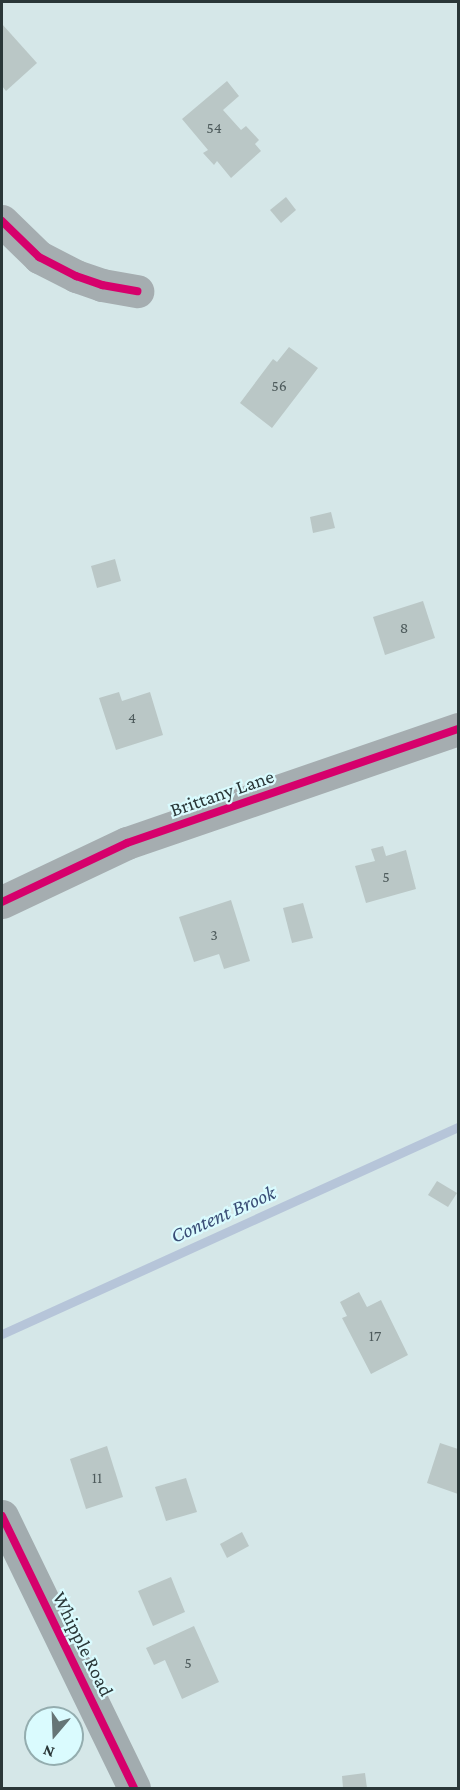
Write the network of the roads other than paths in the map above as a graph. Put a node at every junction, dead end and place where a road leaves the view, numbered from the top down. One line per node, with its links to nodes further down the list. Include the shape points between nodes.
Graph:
1 (2, 221): 2 (street, via 39,257 85,279)
2 (137, 291)
3 (459, 729): 4 (street, Brittany Lane, via 127,843)
4 (2, 902)
5 (2, 1516): 6 (street, Whipple Road)
6 (134, 1788)

